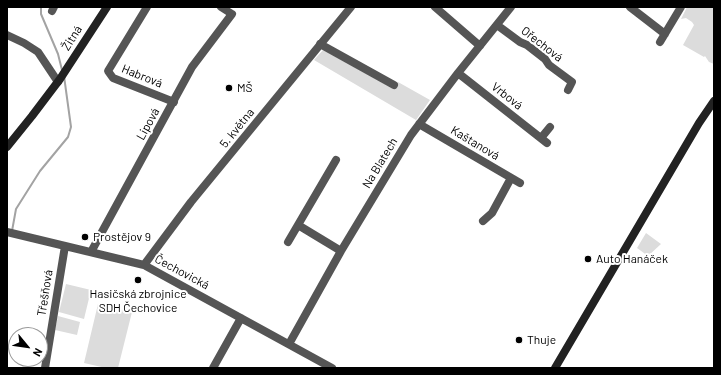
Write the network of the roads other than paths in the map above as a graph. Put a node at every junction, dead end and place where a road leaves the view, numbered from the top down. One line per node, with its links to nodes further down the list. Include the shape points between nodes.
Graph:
1 (106, 7): 16 (main road, Žitná)
2 (147, 7): 20 (street, Habrová, via 108,71 113,78)
3 (221, 7): 20 (street, Lipová, via 232,14 192,67)
4 (435, 7): 14 (street)
5 (511, 7): 9 (street, Na Blatech)
6 (630, 7): 10 (street)
7 (681, 7): 10 (street)
8 (348, 8): 13 (street, 5. května)
9 (497, 25): 14 (street, Na Blatech); 17 (street, Ořechová, via 527,45)
10 (665, 34): 12 (street)
11 (7, 35): 16 (street, via 38,52)
12 (660, 42)
13 (320, 44): 18 (street); 34 (street, 5. května, via 191,202)
14 (480, 46): 15 (street, Na Blatech)
15 (458, 73): 21 (street, Na Blatech); 22 (street, Vrbová, via 544,141)
16 (59, 80): 23 (main road, Žitná)
17 (572, 83)
18 (394, 84)
19 (714, 101): 40 (main road)
20 (174, 102): 33 (street, Lipová)
21 (419, 124): 25 (street, Kaštanová); 32 (street, Na Blatech)
22 (550, 127)
23 (7, 147)
24 (336, 160): 28 (street)
25 (511, 178): 26 (street, Kaštanová); 27 (street, via 492,213)
26 (520, 183)
27 (483, 221)
28 (298, 225): 30 (street); 32 (street)
29 (10, 232): 31 (street, Čechovická)
30 (288, 242)
31 (65, 246): 33 (street, Čechovická); 37 (street, Třešňová)
32 (341, 251): 36 (street, Na Blatech)
33 (91, 252): 34 (street, Čechovická)
34 (144, 265): 35 (street, Čechovická)
35 (241, 318): 36 (street, Čechovická); 38 (street)
36 (288, 344): 39 (street, Čechovická)
37 (45, 368)
38 (213, 368)
39 (332, 368)
40 (555, 368)

